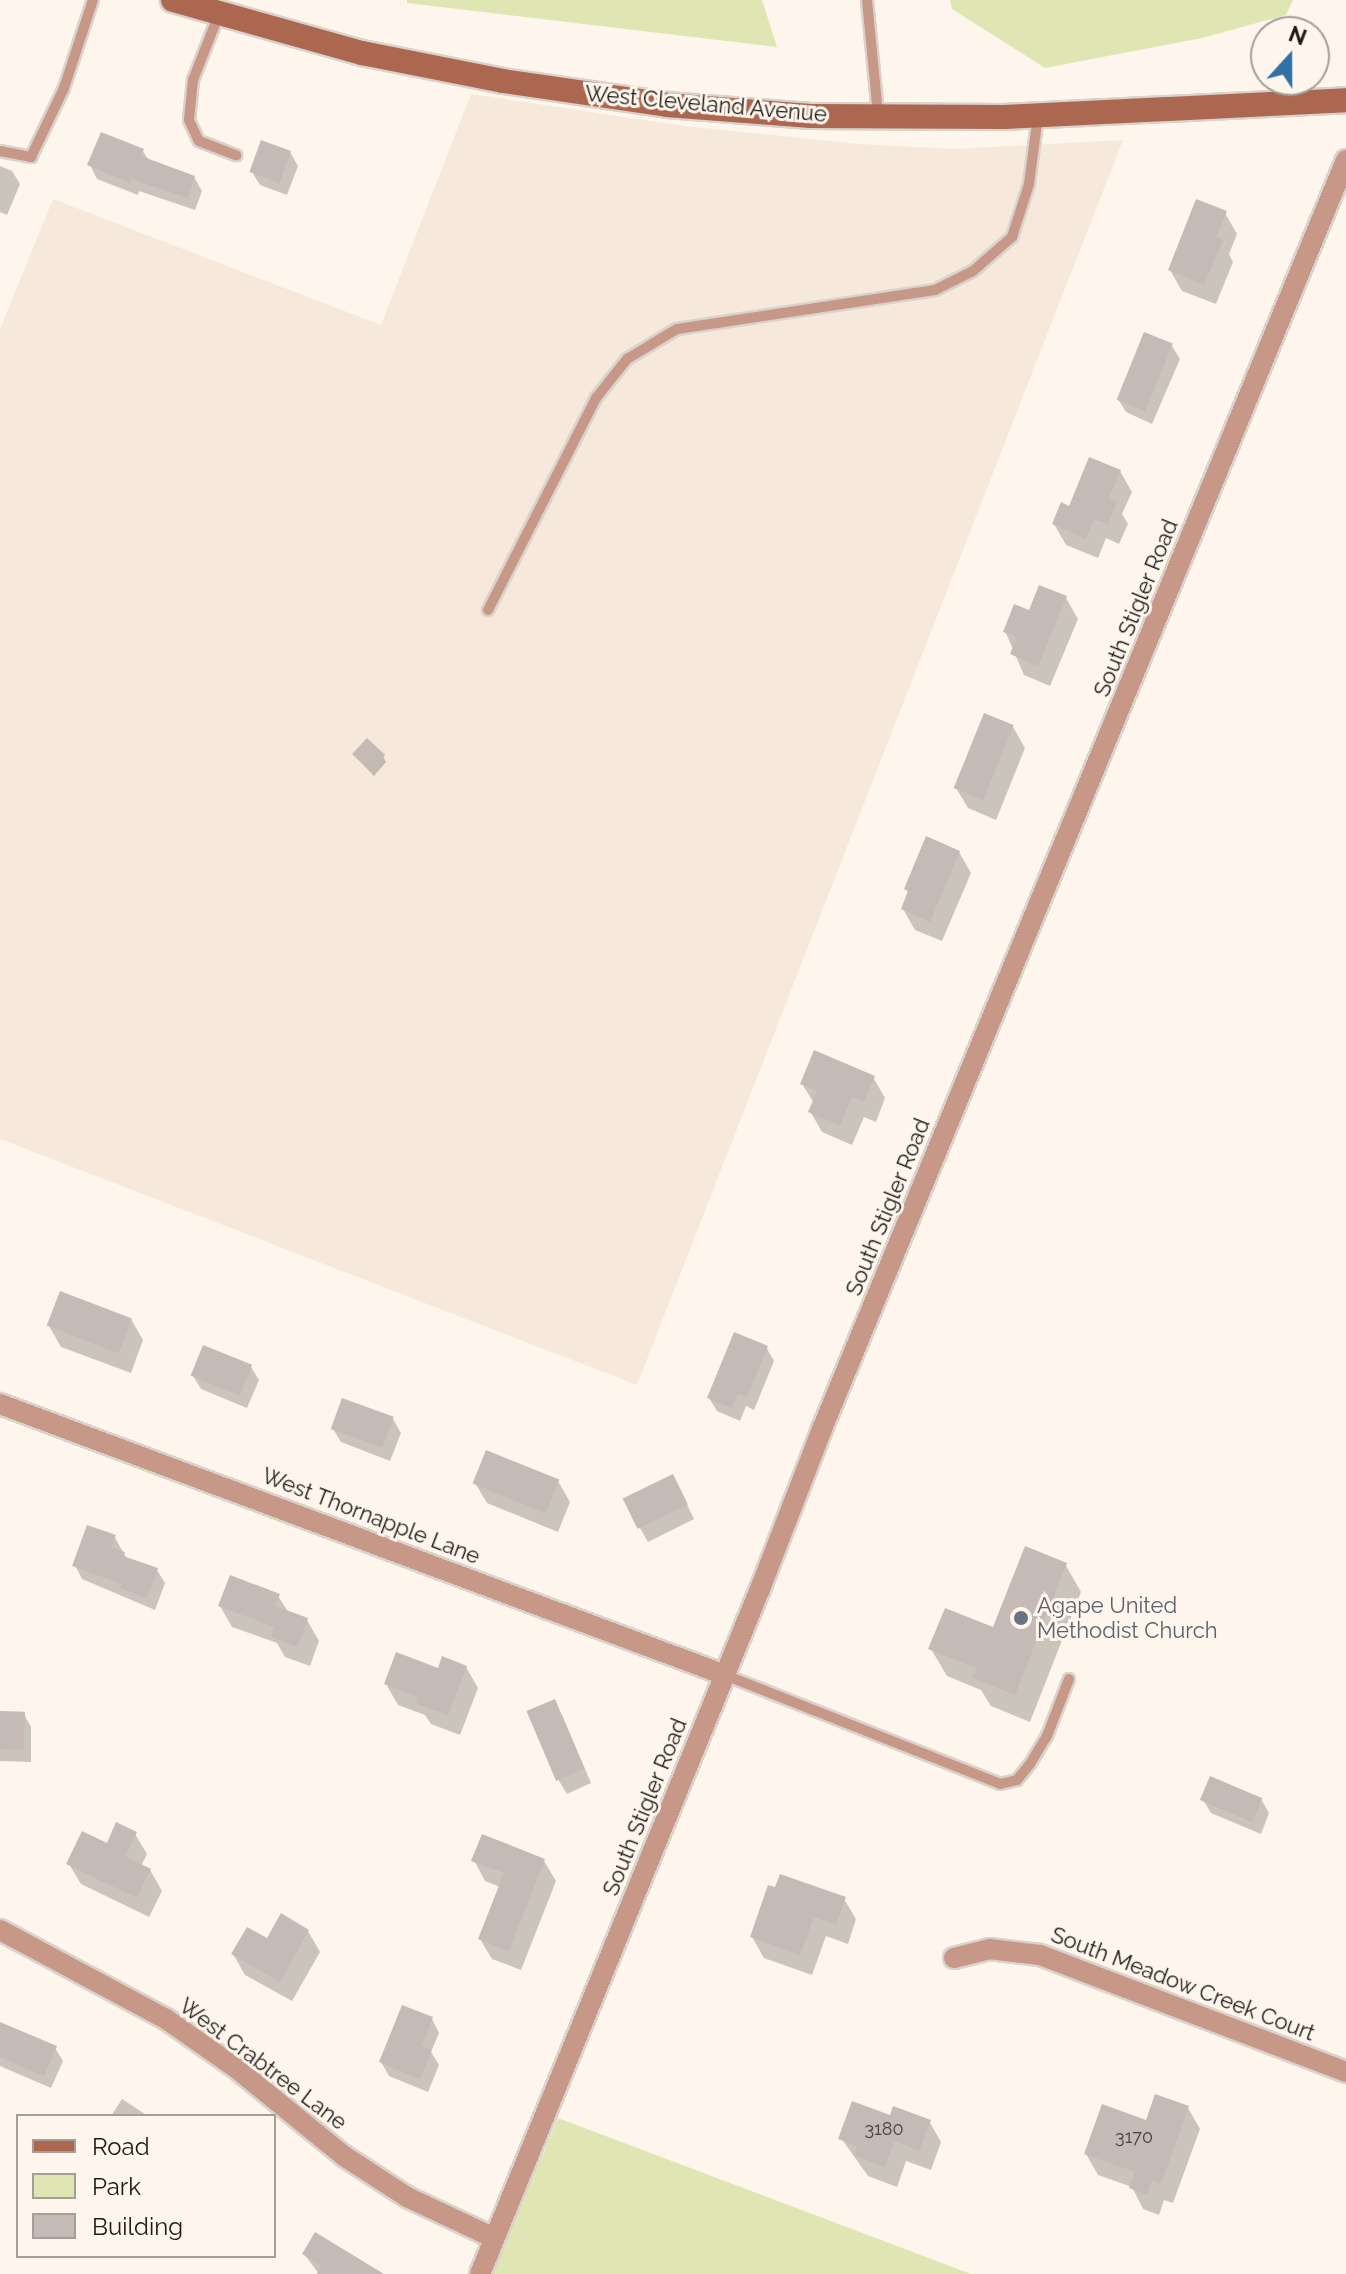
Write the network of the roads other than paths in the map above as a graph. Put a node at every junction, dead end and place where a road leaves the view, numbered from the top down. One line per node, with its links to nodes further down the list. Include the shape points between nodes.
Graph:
1 (93, 0): 8 (lane, via 64,88 31,157)
2 (173, 0): 4 (main road, West Cleveland Avenue)
3 (867, 0): 6 (lane)
4 (219, 14): 6 (main road, West Cleveland Avenue, via 362,53 594,96 811,116); 9 (lane, via 193,80 189,120 199,141)
5 (1346, 100): 7 (main road, West Cleveland Avenue)
6 (878, 115): 7 (main road, West Cleveland Avenue)
7 (1038, 116): 11 (lane, via 1029,184 1012,237 973,271 935,290 677,329 627,359 596,398)
8 (0, 151)
9 (236, 155)
10 (1346, 160): 13 (street, South Stigler Road)
11 (488, 610)
12 (0, 1404): 13 (street, West Thornapple Lane)
13 (725, 1675): 14 (lane, via 1000,1784 1017,1780 1030,1764); 18 (street, South Stigler Road)
14 (1069, 1679)
15 (0, 1930): 18 (street, West Crabtree Lane, via 166,2019 344,2156 407,2197)
16 (954, 1958): 17 (street, South Meadow Creek Court, via 989,1949 1040,1955)
17 (1346, 2072)
18 (494, 2238): 19 (street, South Stigler Road)
19 (480, 2274)

